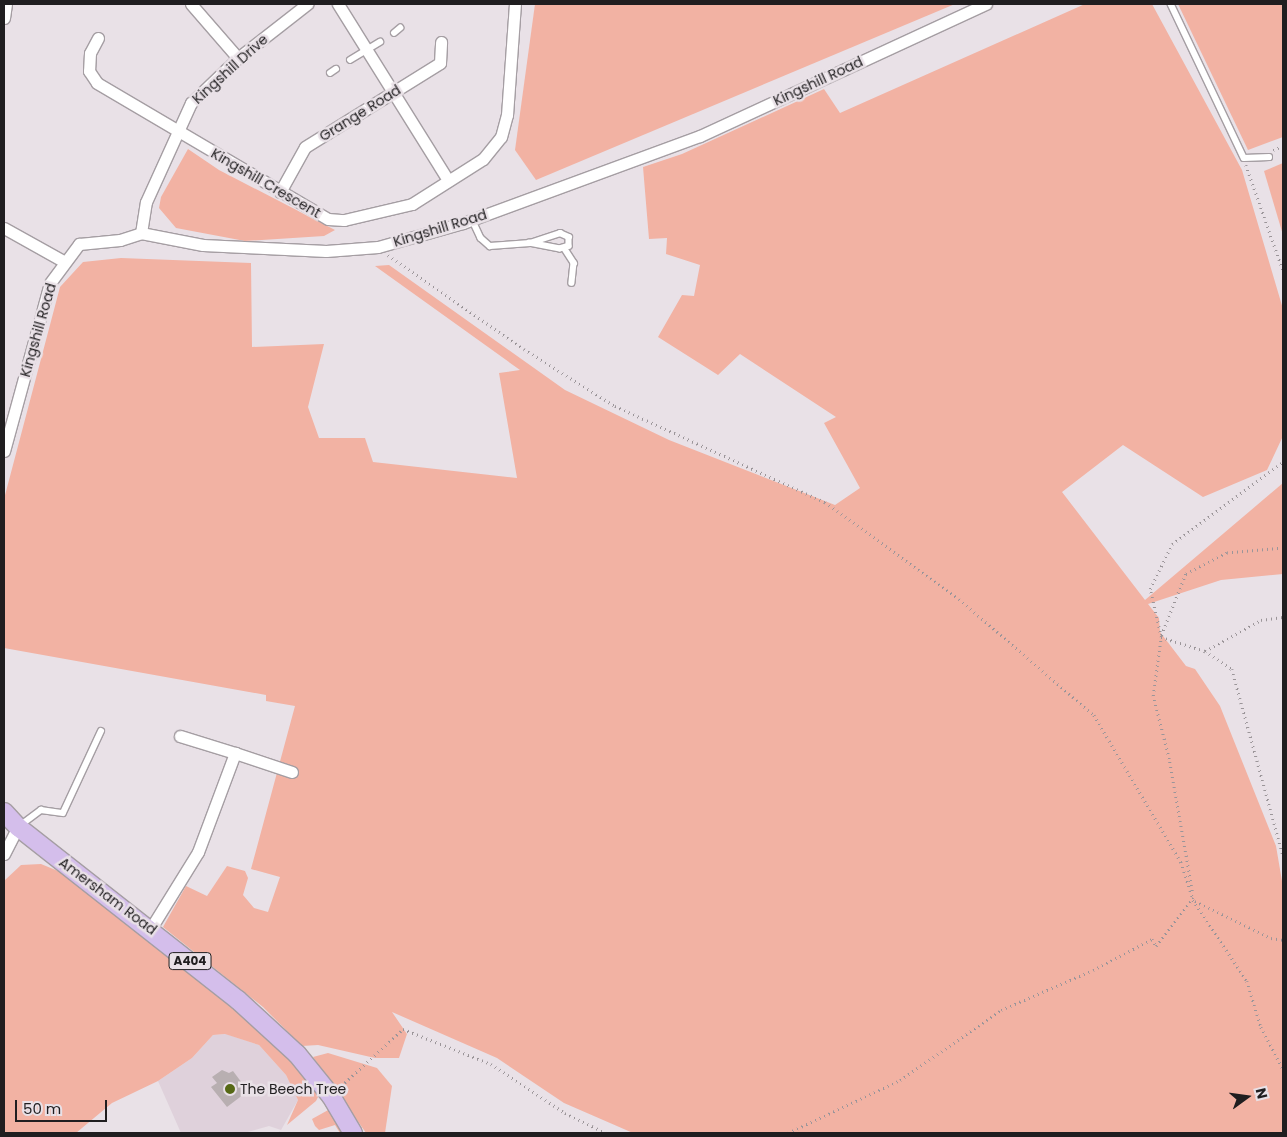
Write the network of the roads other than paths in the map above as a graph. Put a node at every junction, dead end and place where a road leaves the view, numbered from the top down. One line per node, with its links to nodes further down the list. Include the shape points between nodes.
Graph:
1 (6, 4): 8 (street)
2 (191, 4): 15 (street)
3 (307, 4): 15 (street, Kingshill Drive)
4 (338, 4): 14 (street)
5 (515, 4): 22 (street, Kingshill Crescent, via 507,115 501,137 483,159)
6 (986, 4): 24 (street, Kingshill Road, via 700,136)
7 (1171, 4): 21 (lane, via 1244,158)
8 (4, 18)
9 (400, 28): 10 (lane)
10 (394, 33)
11 (98, 38): 20 (street, Kingshill Crescent, via 90,52 89,71 97,82)
12 (380, 42): 14 (lane)
13 (441, 42): 19 (street, Grange Road, via 440,63)
14 (366, 51): 16 (lane); 19 (street)
15 (238, 58): 20 (street, Kingshill Drive, via 191,103)
16 (350, 60)
17 (336, 69): 18 (lane)
18 (330, 73)
19 (392, 93): 22 (street); 23 (street, Grange Road, via 305,147)
20 (177, 130): 23 (street, Kingshill Crescent); 26 (street, Kingshill Drive, via 146,202)
21 (1269, 157)
22 (448, 180): 23 (street, Kingshill Crescent, via 412,204 344,220 328,219)
23 (280, 192)
24 (472, 219): 26 (street, Kingshill Road, via 378,247 326,252 203,245); 27 (lane, via 481,238 490,246)
25 (4, 228): 29 (street)
26 (141, 233): 29 (street, Kingshill Road, via 120,240 80,244)
27 (530, 243): 28 (lane); 28 (lane, via 560,233 569,237)
28 (566, 249): 30 (lane, via 574,263)
29 (63, 261): 31 (street, Kingshill Road, via 50,283)
30 (572, 283)
31 (4, 451)
32 (101, 731): 37 (lane, via 63,813 41,810)
33 (180, 736): 34 (street)
34 (235, 754): 35 (street); 39 (street, via 194,861)
35 (292, 772)
36 (4, 812): 37 (main road, Amersham Road / A404)
37 (18, 827): 38 (street); 39 (main road, Amersham Road / A404)
38 (4, 854)
39 (151, 928): 40 (main road, Amersham Road / A404, via 271,1030 331,1096)
40 (354, 1133)

